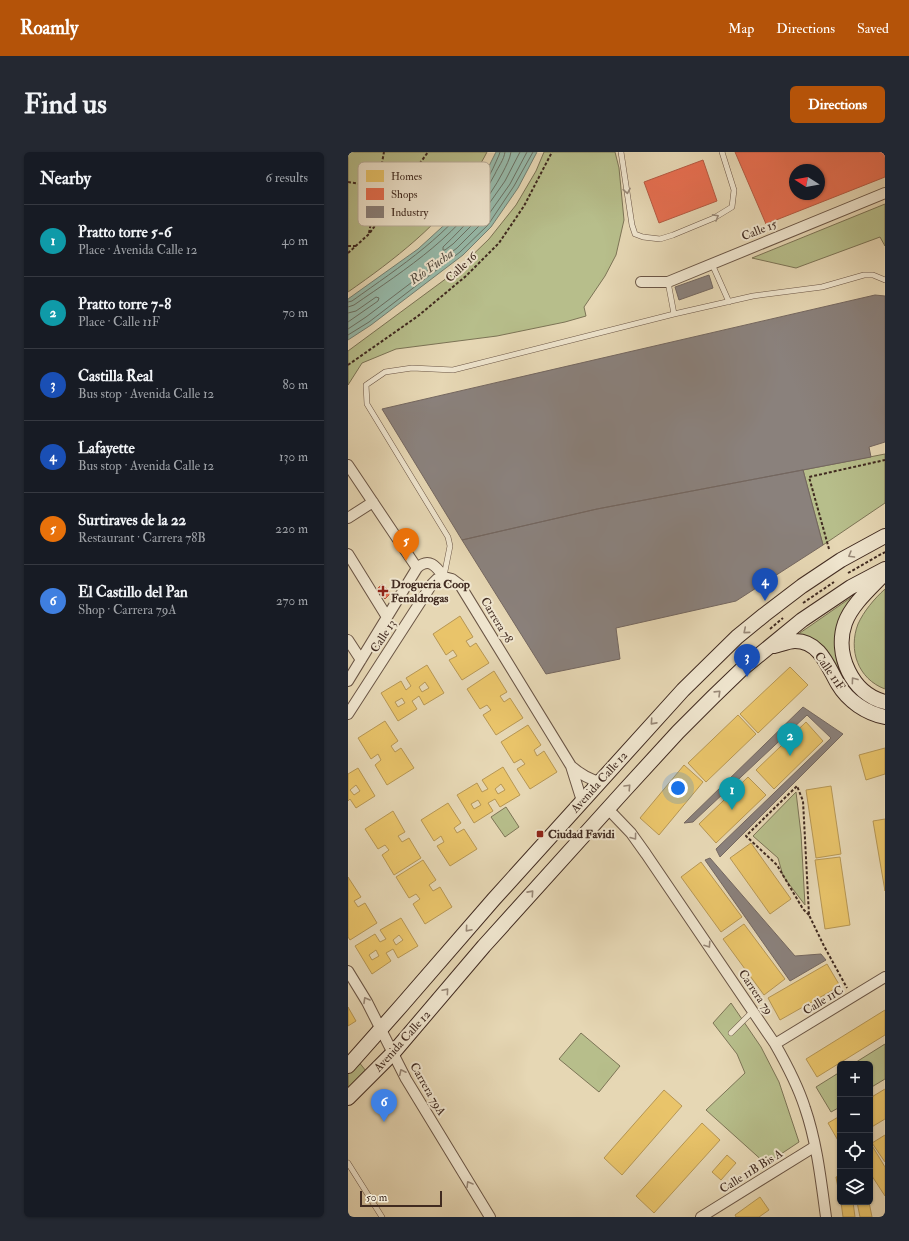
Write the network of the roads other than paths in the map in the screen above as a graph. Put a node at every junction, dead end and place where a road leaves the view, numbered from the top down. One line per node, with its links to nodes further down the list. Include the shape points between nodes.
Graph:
1 (621, 152): 2 (lane, one-way to 2, via 635,234 660,239 714,218 732,207 734,190)
2 (722, 152)
3 (885, 193): 4 (street, Calle 15)
4 (712, 264): 7 (street, Calle 15); 8 (lane)
5 (885, 280): 8 (lane, via 864,274 822,287 753,296)
6 (641, 282): 7 (street, Calle 15)
7 (668, 282): 9 (lane)
8 (729, 302): 9 (lane)
9 (674, 314): 18 (lane, via 453,370 412,368 385,372 366,385 367,404 448,537 450,546)
10 (348, 465): 11 (street)
11 (373, 502): 12 (street); 15 (street)
12 (348, 518)
13 (885, 536): 28 (main road, Avenida Calle 12, one-way to 28, via 841,560 802,586 738,638 683,690)
14 (348, 554): 19 (street)
15 (417, 568): 18 (street, Carrera 78, via 428,562 437,567); 19 (street)
16 (885, 569): 21 (main road, Avenida Calle 12, via 818,608)
17 (885, 572): 24 (main road, Calle 11F, one-way to 17, via 871,696 851,677 842,652 845,623 852,610)
18 (444, 577): 25 (street, Calle 13, via 432,584); 27 (street, Carrera 78, via 460,585)
19 (387, 616): 22 (street)
20 (348, 640): 22 (street)
21 (770, 647): 26 (main road, Calle 11F, via 795,641 814,648 823,656 839,685 851,700 864,709); 30 (main road, Avenida Calle 12, one-way to 21, via 678,732 742,669)
22 (361, 660): 23 (street)
23 (348, 681)
24 (885, 702)
25 (348, 714)
26 (885, 717)
27 (571, 766): 28 (street, Carrera 78, via 579,774); 29 (street, Carrera 78)
28 (600, 782): 29 (main road, Avenida Calle 12)
29 (582, 801): 34 (main road, Avenida Calle 12, one-way to 34)
30 (608, 809): 33 (street, Carrera 79, one-way to 33, via 638,842); 37 (main road, Avenida Calle 12, one-way to 30, via 484,946)
31 (348, 971): 34 (street, Carrera 79A, one-way to 31)
32 (885, 977): 36 (street, Calle 11C)
33 (753, 1011): 35 (lane); 36 (street, Carrera 79)
34 (381, 1029): 37 (street, Carrera 79A); 38 (main road, Avenida Calle 12)
35 (731, 1033)
36 (775, 1044): 40 (street, Carrera 79, via 798,1090)
37 (393, 1052): 39 (main road, Avenida Calle 12); 43 (street, Carrera 79A, one-way to 37, via 406,1080)
38 (348, 1066)
39 (348, 1098)
40 (814, 1146): 44 (street, Calle 11B Bis A); 45 (street, Carrera 79)
41 (348, 1163): 42 (lane)
42 (382, 1217)
43 (490, 1217)
44 (701, 1217)
45 (826, 1217)

